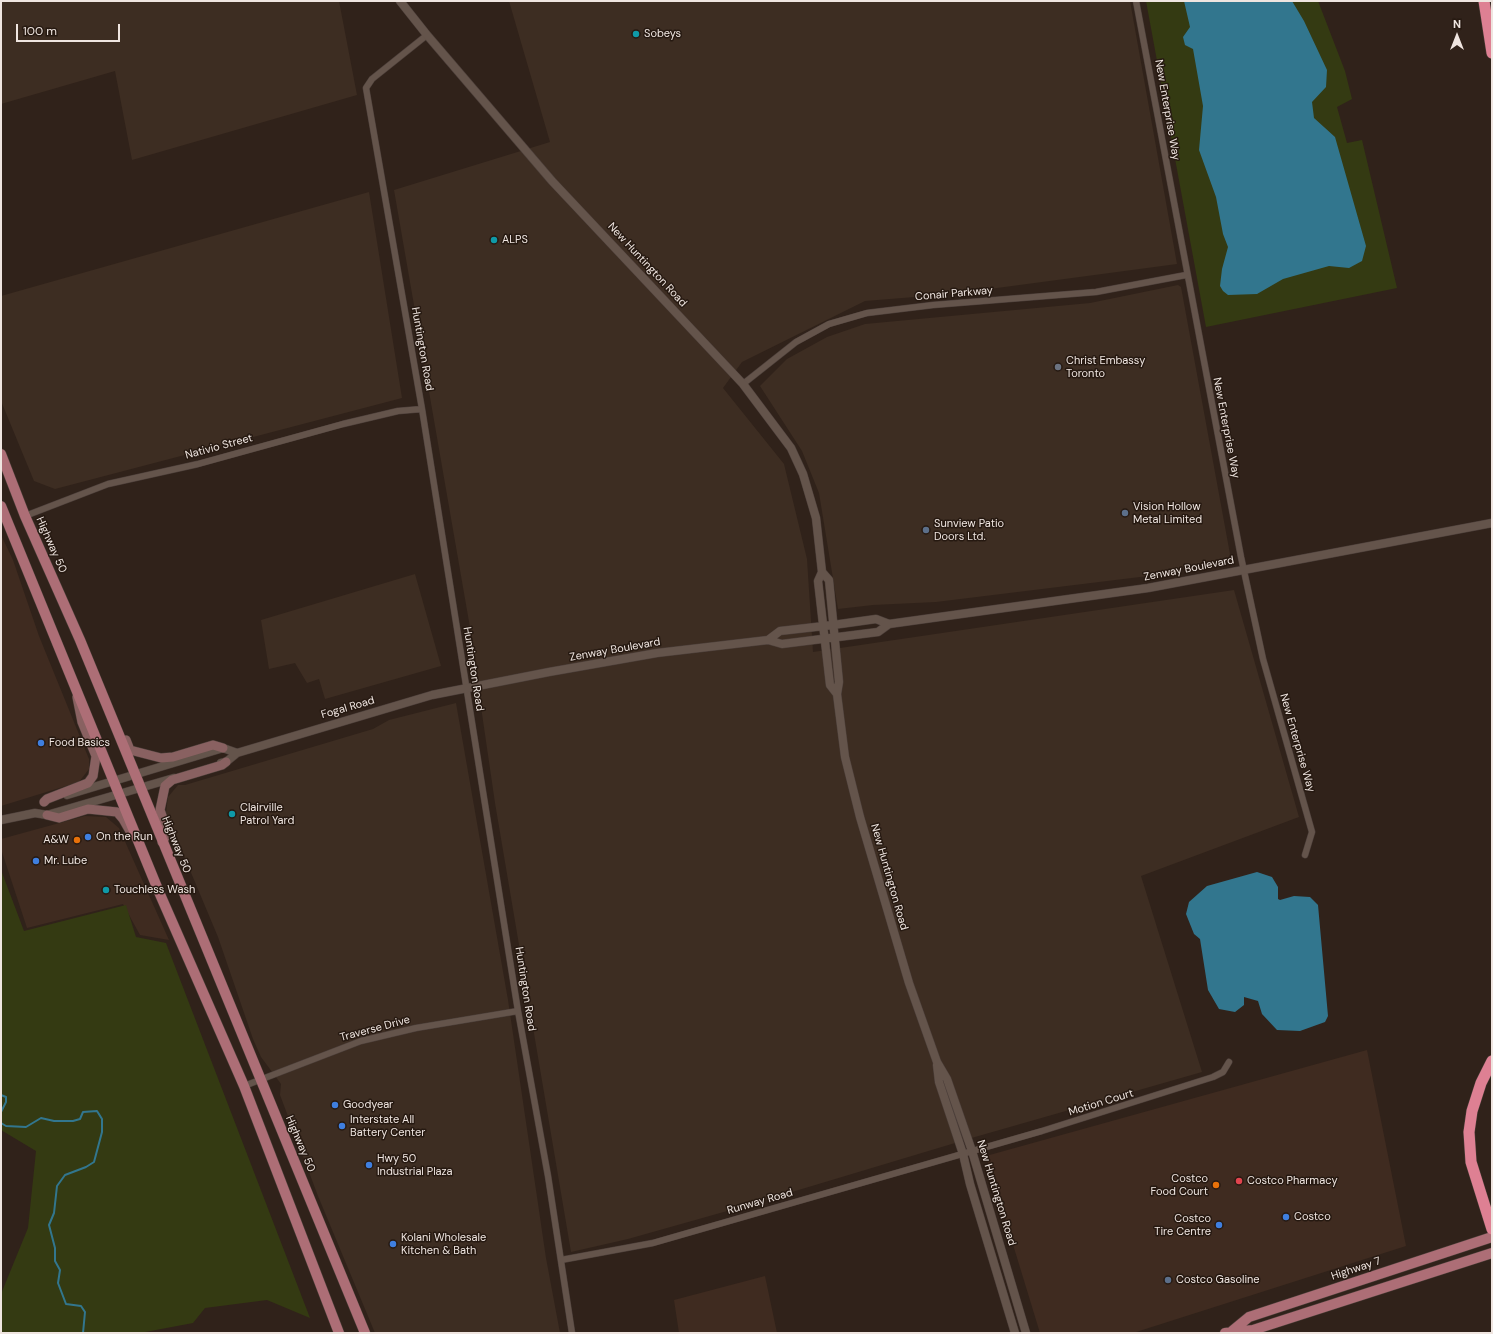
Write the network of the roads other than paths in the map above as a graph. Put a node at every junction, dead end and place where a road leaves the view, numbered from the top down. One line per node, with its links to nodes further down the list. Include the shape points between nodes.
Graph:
1 (400, 1): 4 (street, New Huntington Road)
2 (1136, 1): 6 (street, New Enterprise Way)
3 (1484, 1): 5 (highway)
4 (427, 35): 7 (street, New Huntington Road, via 552,181); 8 (street, Huntington Road, via 372,79 366,88)
5 (1492, 53)
6 (1186, 275): 7 (street, Conair Parkway, via 1096,292 867,313 829,324 796,342); 13 (street, New Enterprise Way)
7 (743, 384): 14 (street, New Huntington Road, via 790,448 802,471 816,518)
8 (422, 409): 11 (street, Nativio Street, via 398,411 343,424 198,464 108,484); 21 (street, Huntington Road)
9 (1, 454): 11 (main road, Highway 50)
10 (1, 506): 22 (main road)
11 (25, 516): 24 (main road, Highway 50, via 80,640)
12 (1492, 523): 13 (street, Zenway Boulevard)
13 (1244, 570): 15 (street, Zenway Boulevard, via 1148,588); 38 (street, New Enterprise Way, via 1263,659 1312,832)
14 (822, 572): 16 (street, New Huntington Road, via 829,580); 17 (street, New Huntington Road, via 818,581)
15 (889, 624): 16 (street, Zenway Boulevard, via 876,620); 18 (street, Zenway Boulevard, via 878,632)
16 (833, 625): 17 (street, Zenway Boulevard); 18 (street, New Huntington Road)
17 (824, 626): 19 (street, New Huntington Road); 20 (street, Zenway Boulevard, via 780,632)
18 (834, 637): 19 (street, Zenway Boulevard); 23 (street, New Huntington Road, via 839,682)
19 (825, 638): 20 (street, Zenway Boulevard, via 782,644); 23 (street, New Huntington Road, via 830,685)
20 (768, 640): 21 (street, Zenway Boulevard, via 657,653)
21 (466, 688): 26 (street, Fogal Road, via 432,695); 39 (street, Huntington Road)
22 (77, 694): 29 (main road); 32 (main road, via 82,722 96,756 93,776 88,783)
23 (837, 694): 41 (street, New Huntington Road, via 845,757 860,816 909,983)
24 (107, 709): 25 (main road, via 115,713 130,750 152,757 166,758 213,746); 28 (main road, Highway 50)
25 (222, 748): 26 (street); 28 (street)
26 (237, 753): 27 (street, Fogal Road)
27 (226, 762): 30 (street, Fogal Road); 36 (main road, via 172,780 165,786 160,810 168,833)
28 (134, 775): 29 (street); 30 (main road, Highway 50)
29 (113, 781): 31 (main road); 32 (street)
30 (139, 788): 31 (street, Fogal Road); 36 (main road, Highway 50)
31 (118, 794): 34 (street, Fogal Road); 37 (main road)
32 (44, 802): 33 (street)
33 (35, 813): 34 (street, Fogal Road); 35 (street, Fogal Road)
34 (47, 815): 37 (main road, via 59,818 88,809 117,812)
35 (1, 820)
36 (162, 842): 43 (main road, Highway 50, via 209,950)
37 (140, 847): 44 (main road)
38 (1305, 854)
39 (518, 1011): 43 (street, Traverse Drive, via 416,1028 367,1040); 50 (street, Huntington Road)
40 (1492, 1061): 47 (highway, via 1476,1097 1469,1132 1471,1162)
41 (937, 1062): 45 (street, New Huntington Road, via 947,1079); 46 (street, New Huntington Road, via 939,1082)
42 (1229, 1062): 45 (street, Motion Court, via 1223,1072 1161,1095)
43 (260, 1080): 44 (street, Traverse Drive); 53 (main road, Highway 50)
44 (244, 1086): 52 (main road)
45 (972, 1151): 46 (street, Motion Court); 56 (street, New Huntington Road)
46 (963, 1154): 50 (street, Runway Road, via 653,1243); 55 (street, New Huntington Road)
47 (1492, 1229)
48 (1492, 1237): 51 (main road, Highway 7, via 1249,1317)
49 (1492, 1253): 51 (main road, Highway 7, via 1253,1330)
50 (561, 1260): 54 (street, Huntington Road)
51 (1229, 1332)
52 (339, 1333)
53 (365, 1333)
54 (572, 1333)
55 (1015, 1333)
56 (1026, 1333)

